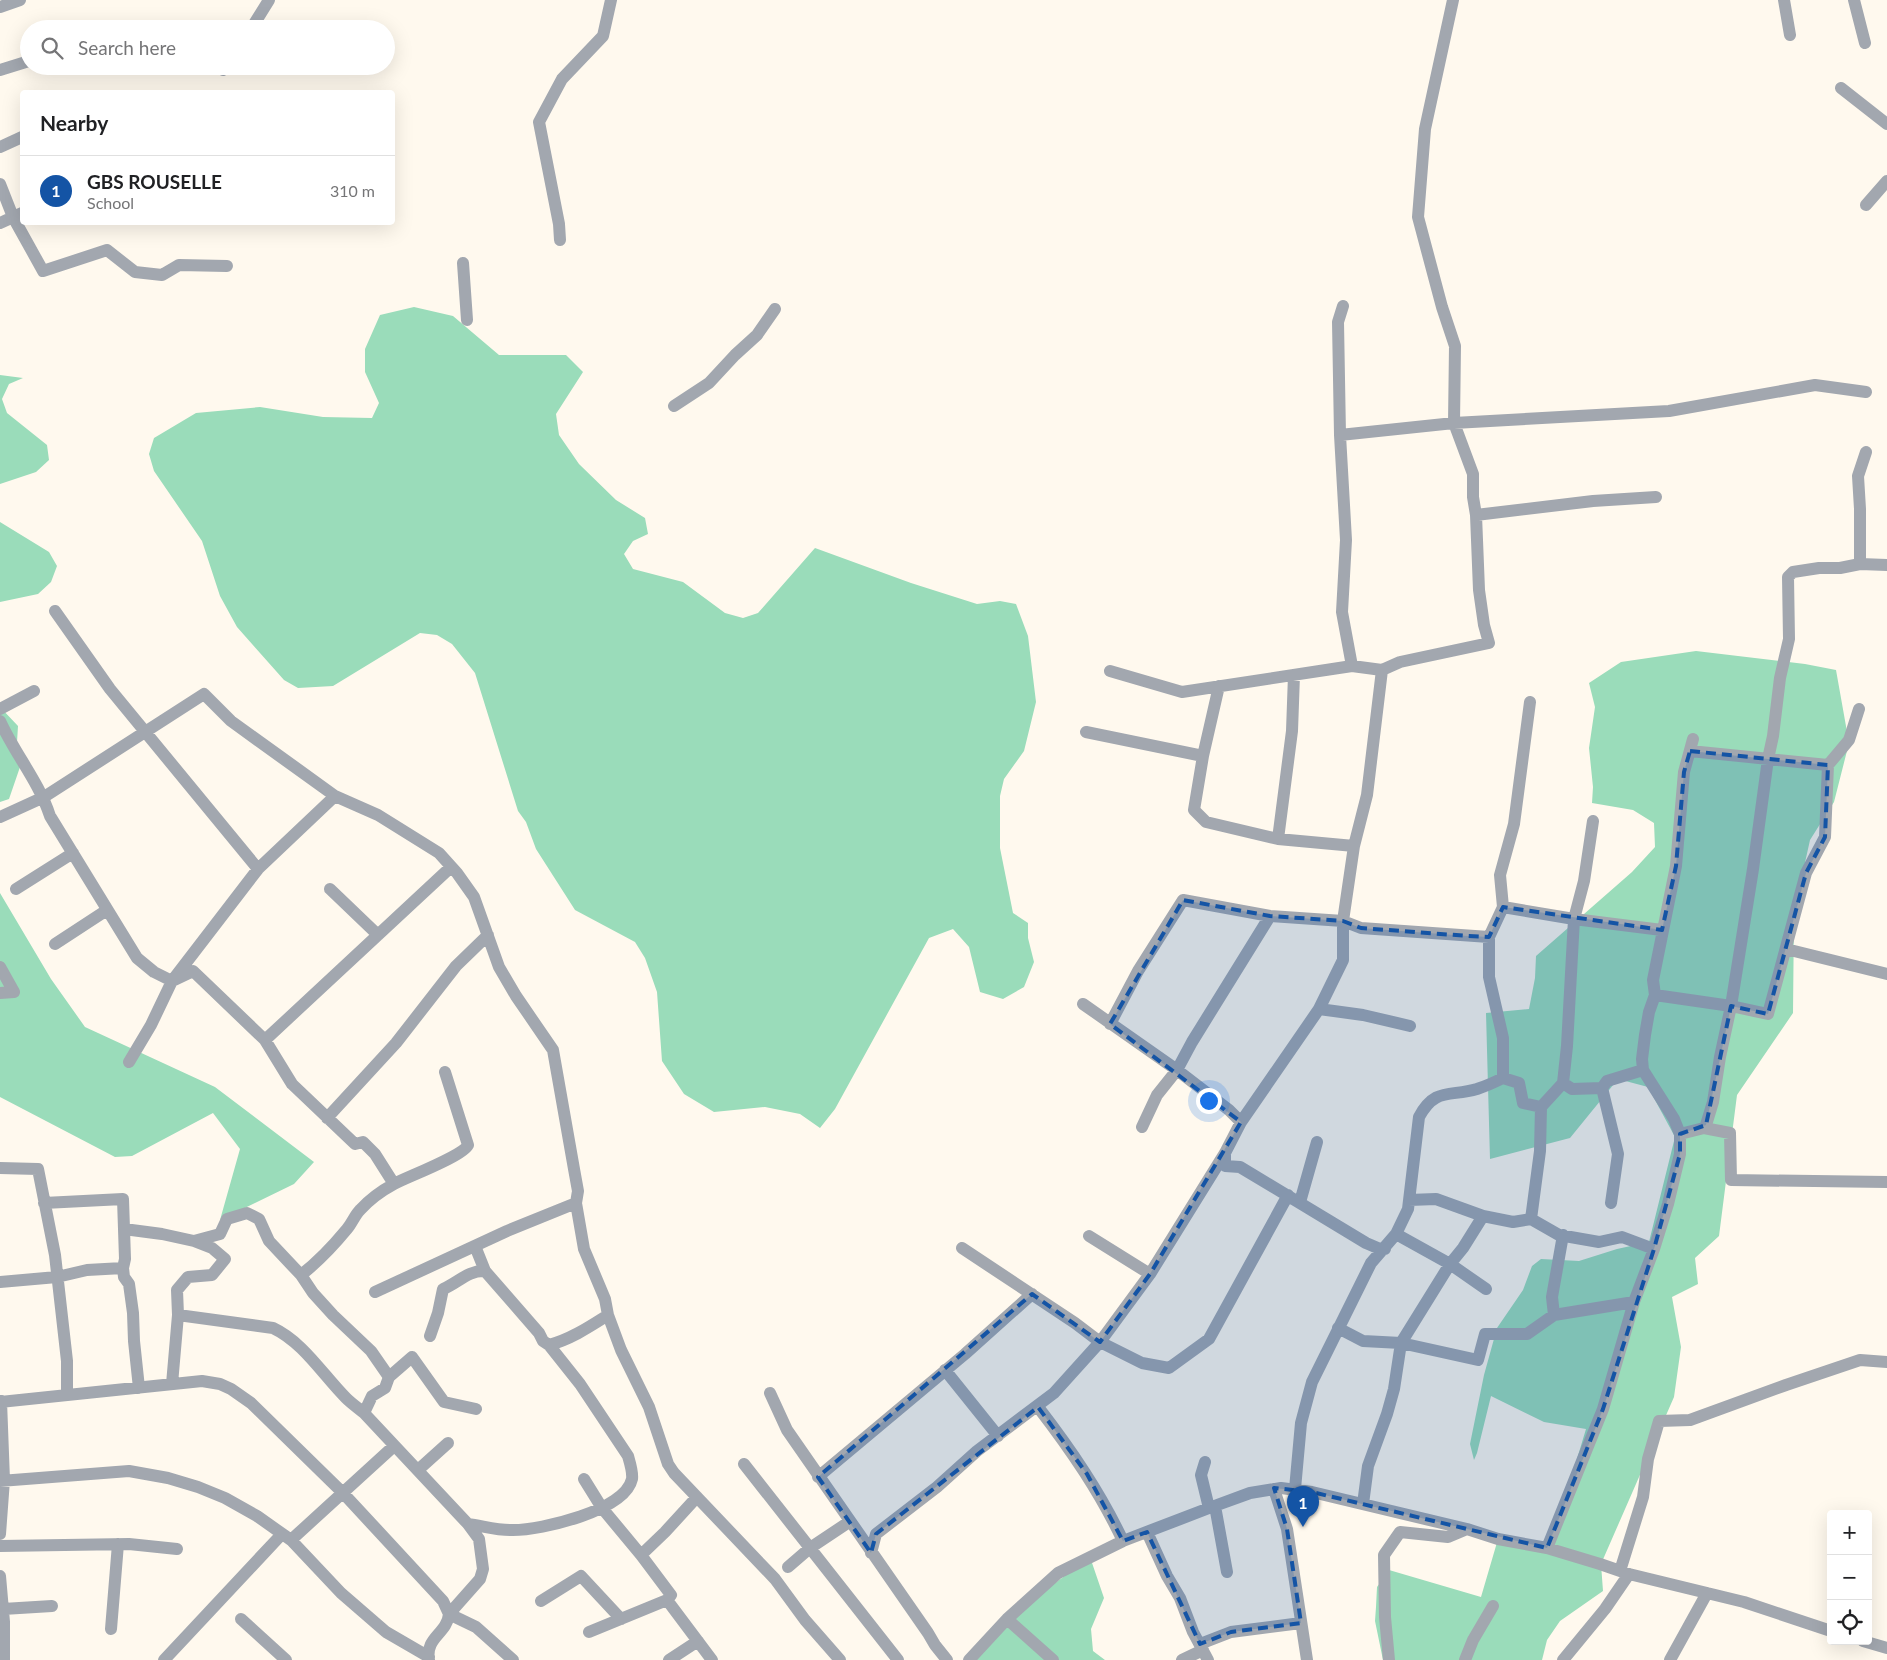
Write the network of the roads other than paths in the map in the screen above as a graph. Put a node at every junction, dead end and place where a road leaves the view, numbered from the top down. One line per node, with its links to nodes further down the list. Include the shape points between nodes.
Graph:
1 (20, 0): 7 (street)
2 (269, 0): 8 (street)
3 (611, 0): 23 (street, via 603,36 562,80 539,122)
4 (1454, 0): 31 (street, via 1425,129 1418,217 1454,346)
5 (1784, 0): 9 (street)
6 (1854, 0): 10 (street)
7 (0, 8)
8 (257, 20)
9 (1790, 35)
10 (1865, 43)
11 (20, 64): 12 (street)
12 (0, 70)
13 (1841, 88): 14 (street)
14 (1887, 124)
15 (20, 138): 16 (street)
16 (0, 147)
17 (1887, 181): 19 (street)
18 (0, 184): 20 (street)
19 (1866, 206)
20 (18, 215): 21 (street)
21 (0, 223)
22 (22, 225): 25 (street, via 43,271 107,250 135,272 162,275 179,265)
23 (560, 240)
24 (463, 263): 28 (street)
25 (227, 266)
26 (1343, 306): 32 (street, via 1338,322)
27 (774, 309): 30 (street, via 757,336 709,383)
28 (468, 320)
29 (1866, 392): 31 (street, via 1815,385 1668,411)
30 (674, 406)
31 (1454, 423): 32 (street); 35 (street, via 1472,474)
32 (1340, 435): 39 (street, via 1346,540 1342,612)
33 (1866, 452): 36 (street, via 1858,476)
34 (1656, 497): 35 (street)
35 (1476, 515): 40 (street, via 1479,590 1489,643 1400,662)
36 (1860, 564): 37 (street); 52 (street, via 1793,572 1788,577 1789,639)
37 (1887, 565)
38 (54, 611): 49 (street)
39 (1352, 666): 40 (street); 42 (street)
40 (1382, 670): 59 (street, via 1367,795)
41 (1110, 671): 43 (street, via 1182,692)
42 (1294, 675): 43 (street); 58 (street, via 1292,731)
43 (1219, 686): 51 (street)
44 (34, 691): 46 (street)
45 (1530, 702): 65 (street, via 1514,824 1500,875)
46 (0, 709)
47 (1859, 709): 53 (street, via 1849,740)
48 (0, 721): 55 (street)
49 (145, 732): 54 (street, via 204,694 231,721); 55 (street); 62 (street)
50 (1086, 732): 51 (street)
51 (1203, 756): 58 (street, via 1194,810 1206,822)
52 (1768, 760): 53 (street); 70 (street, via 1691,745 1684,772 1676,866); 82 (street)
53 (1828, 765): 75 (street, via 1825,837 1806,873)
54 (335, 796): 61 (street, via 378,815 439,853); 62 (street)
55 (44, 797): 56 (street); 60 (street, via 50,816)
56 (0, 817)
57 (1593, 821): 68 (street, via 1584,881)
58 (1278, 839): 59 (street)
59 (1354, 846): 69 (street)
60 (72, 853): 63 (street); 66 (street)
61 (451, 867): 71 (street); 72 (street, via 474,897)
62 (258, 869): 78 (street)
63 (16, 889)
64 (330, 889): 71 (street)
65 (1503, 907): 68 (street); 73 (street)
66 (107, 910): 74 (street); 78 (street, via 137,958)
67 (1270, 916): 69 (street); 84 (street, via 1183,900 1138,971); 88 (street)
68 (1574, 919): 70 (street); 92 (street, via 1568,1046)
69 (1343, 921): 73 (street, via 1361,928); 83 (street, via 1342,960)
70 (1662, 930): 80 (street, via 1653,980)
71 (378, 935): 86 (street)
72 (488, 935): 95 (street, via 456,966 396,1043); 109 (street, via 503,974 553,1050 578,1191)
73 (1489, 937): 91 (street, via 1489,977 1503,1038)
74 (55, 944)
75 (1786, 950): 77 (street); 82 (street, via 1768,1014)
76 (0, 967): 79 (street, via 14,992)
77 (1887, 974)
78 (172, 981): 86 (street, via 193,971); 87 (street)
79 (0, 993)
80 (1655, 995): 82 (street); 89 (street, via 1645,1035)
81 (1083, 1004): 84 (street)
82 (1731, 1006): 98 (street, via 1713,1102)
83 (1319, 1009): 85 (street); 96 (street)
84 (1110, 1024): 88 (street)
85 (1410, 1026)
86 (265, 1040): 95 (street, via 292,1084)
87 (129, 1062)
88 (1177, 1070): 96 (street); 97 (street, via 1157,1095)
89 (1643, 1070): 93 (street, via 1607,1081); 99 (street)
90 (445, 1072): 104 (street, via 468,1145 450,1158)
91 (1503, 1078): 94 (street, via 1519,1083 1523,1103); 106 (street, via 1478,1089 1435,1097 1426,1105 1419,1117)
92 (1563, 1083): 93 (street, via 1572,1088); 94 (street)
93 (1602, 1088): 110 (street, via 1618,1154)
94 (1541, 1107): 112 (street)
95 (327, 1118): 104 (street, via 355,1144 363,1142 375,1154)
96 (1241, 1122): 101 (street)
97 (1142, 1127)
98 (1704, 1128): 99 (street); 103 (street, via 1730,1133 1731,1180)
99 (1680, 1134): 122 (street, via 1680,1154 1672,1190)
100 (1317, 1142): 108 (street)
101 (1225, 1153): 105 (street, via 1225,1166 1240,1167); 127 (street)
102 (0, 1168): 107 (street, via 38,1169)
103 (1887, 1182)
104 (394, 1184): 128 (street, via 376,1194 321,1260)
105 (1288, 1195): 108 (street); 140 (street, via 1209,1338 1169,1368 1142,1362)
106 (1409, 1200): 111 (street, via 1436,1199); 114 (street)
107 (44, 1202): 113 (street, via 123,1199); 129 (street)
108 (1300, 1202): 118 (street)
109 (576, 1203): 119 (street); 136 (street, via 584,1249 605,1299)
110 (1611, 1203)
111 (1483, 1216): 112 (street, via 1513,1222); 124 (street)
112 (1531, 1219): 115 (street)
113 (124, 1228): 117 (street); 125 (street)
114 (1396, 1234): 121 (street); 124 (street)
115 (1563, 1235): 122 (street, via 1599,1242 1622,1236); 137 (street, via 1552,1297)
116 (1089, 1236): 127 (street)
117 (194, 1241): 128 (street, via 220,1234 227,1219 247,1213 259,1219 269,1242); 135 (street, via 212,1248 224,1259 212,1275 188,1277 177,1290)
118 (1366, 1243): 121 (street); 123 (street)
119 (475, 1246): 126 (street); 132 (street)
120 (962, 1248): 133 (street)
121 (1385, 1249): 123 (street)
122 (1654, 1249): 134 (street)
123 (1371, 1262): 138 (street)
124 (1450, 1264): 131 (street); 141 (street)
125 (123, 1268): 129 (street, via 87,1270); 147 (street, via 132,1299)
126 (484, 1271): 139 (street, via 470,1273 443,1289); 142 (street)
127 (1150, 1274): 140 (street)
128 (301, 1275): 145 (street, via 326,1308 371,1350)
129 (57, 1277): 130 (street); 149 (street, via 67,1361)
130 (0, 1282)
131 (1486, 1289)
132 (375, 1292)
133 (1032, 1294): 140 (street); 144 (street)
134 (1634, 1302): 137 (street); 180 (street, via 1603,1409)
135 (178, 1315): 146 (street); 153 (street, via 273,1328 284,1333)
136 (608, 1315): 142 (street, via 585,1330); 166 (street, via 649,1407 668,1464)
137 (1554, 1315): 141 (street, via 1527,1334 1485,1334 1478,1360)
138 (1338, 1328): 141 (street, via 1363,1341); 164 (street, via 1312,1382 1301,1423)
139 (430, 1336)
140 (1100, 1342): 151 (street)
141 (1401, 1343): 167 (street, via 1388,1414 1368,1466)
142 (549, 1345): 169 (street, via 580,1384 628,1456 632,1478 618,1497)
143 (1887, 1362): 186 (street, via 1860,1360 1690,1420 1659,1421)
144 (945, 1370): 154 (street); 160 (street)
145 (389, 1377): 152 (street, via 412,1357 444,1402); 153 (street, via 385,1388 372,1396)
146 (172, 1384): 147 (street); 165 (street, via 202,1381 220,1384 241,1395)
147 (138, 1388): 149 (street)
148 (770, 1393): 160 (street, via 787,1430)
149 (66, 1394): 150 (street)
150 (0, 1402): 162 (street)
151 (1038, 1407): 154 (street); 176 (street, via 1087,1474)
152 (476, 1409)
153 (364, 1413): 156 (street)
154 (998, 1436): 182 (street, via 876,1534)
155 (448, 1443): 159 (street)
156 (394, 1446): 159 (street); 165 (street)
157 (1205, 1462): 168 (street, via 1201,1475)
158 (744, 1464): 179 (street)
159 (418, 1470): 171 (street)
160 (818, 1477): 170 (street)
161 (584, 1479): 169 (street)
162 (2, 1481): 174 (street); 175 (street, via 130,1471 168,1478 225,1498)
163 (1274, 1489): 164 (street); 168 (street, via 1250,1493); 198 (street, via 1287,1529)
164 (1295, 1489): 167 (street)
165 (343, 1493): 175 (street); 194 (street, via 443,1601)
166 (697, 1497): 183 (street); 213 (street, via 775,1579)
167 (1363, 1504): 172 (street)
168 (1212, 1507): 173 (street); 185 (street)
169 (602, 1508): 171 (street, via 540,1528 512,1530); 183 (street)
170 (849, 1522): 179 (street); 182 (street)
171 (468, 1524): 194 (street, via 479,1539 484,1570)
172 (1467, 1530): 180 (street); 220 (street, via 1448,1537 1400,1532 1384,1555)
173 (1147, 1532): 176 (street); 205 (street, via 1180,1598 1192,1632)
174 (0, 1534)
175 (287, 1537): 206 (street, via 341,1593 386,1632); 208 (street)
176 (1123, 1541): 195 (street, via 1058,1573)
177 (118, 1544): 178 (street); 181 (street); 199 (street)
178 (0, 1546)
179 (810, 1548): 184 (street); 214 (street)
180 (1547, 1548): 186 (street)
181 (177, 1549)
182 (871, 1553): 215 (street)
183 (641, 1555): 189 (street, via 671,1595)
184 (788, 1567)
185 (1227, 1572)
186 (1624, 1572): 188 (street); 222 (street, via 1605,1609)
187 (0, 1576): 193 (street)
188 (1708, 1593): 200 (street); 223 (street)
189 (667, 1600): 197 (street); 202 (street)
190 (541, 1601): 197 (street, via 581,1576)
191 (52, 1606): 193 (street)
192 (1493, 1606): 221 (street)
193 (3, 1609): 207 (street)
194 (449, 1614): 206 (street, via 447,1623 430,1644); 210 (street, via 476,1627)
195 (1007, 1618): 216 (street); 217 (street)
196 (241, 1619): 209 (street)
197 (621, 1619): 201 (street)
198 (1301, 1623): 205 (street, via 1231,1632); 219 (street)
199 (111, 1629)
200 (1827, 1630)
201 (589, 1632)
202 (698, 1641): 211 (street); 212 (street)
203 (1872, 1644): 204 (street)
204 (1887, 1648)
205 (1204, 1651): 218 (street)
206 (429, 1659)
207 (4, 1660)
208 (164, 1660)
209 (286, 1660)
210 (513, 1660)
211 (669, 1660)
212 (712, 1660)
213 (840, 1660)
214 (898, 1660)
215 (947, 1660)
216 (969, 1660)
217 (1054, 1660)
218 (1182, 1660)
219 (1307, 1660)
220 (1389, 1660)
221 (1465, 1660)
222 (1563, 1660)
223 (1670, 1660)

